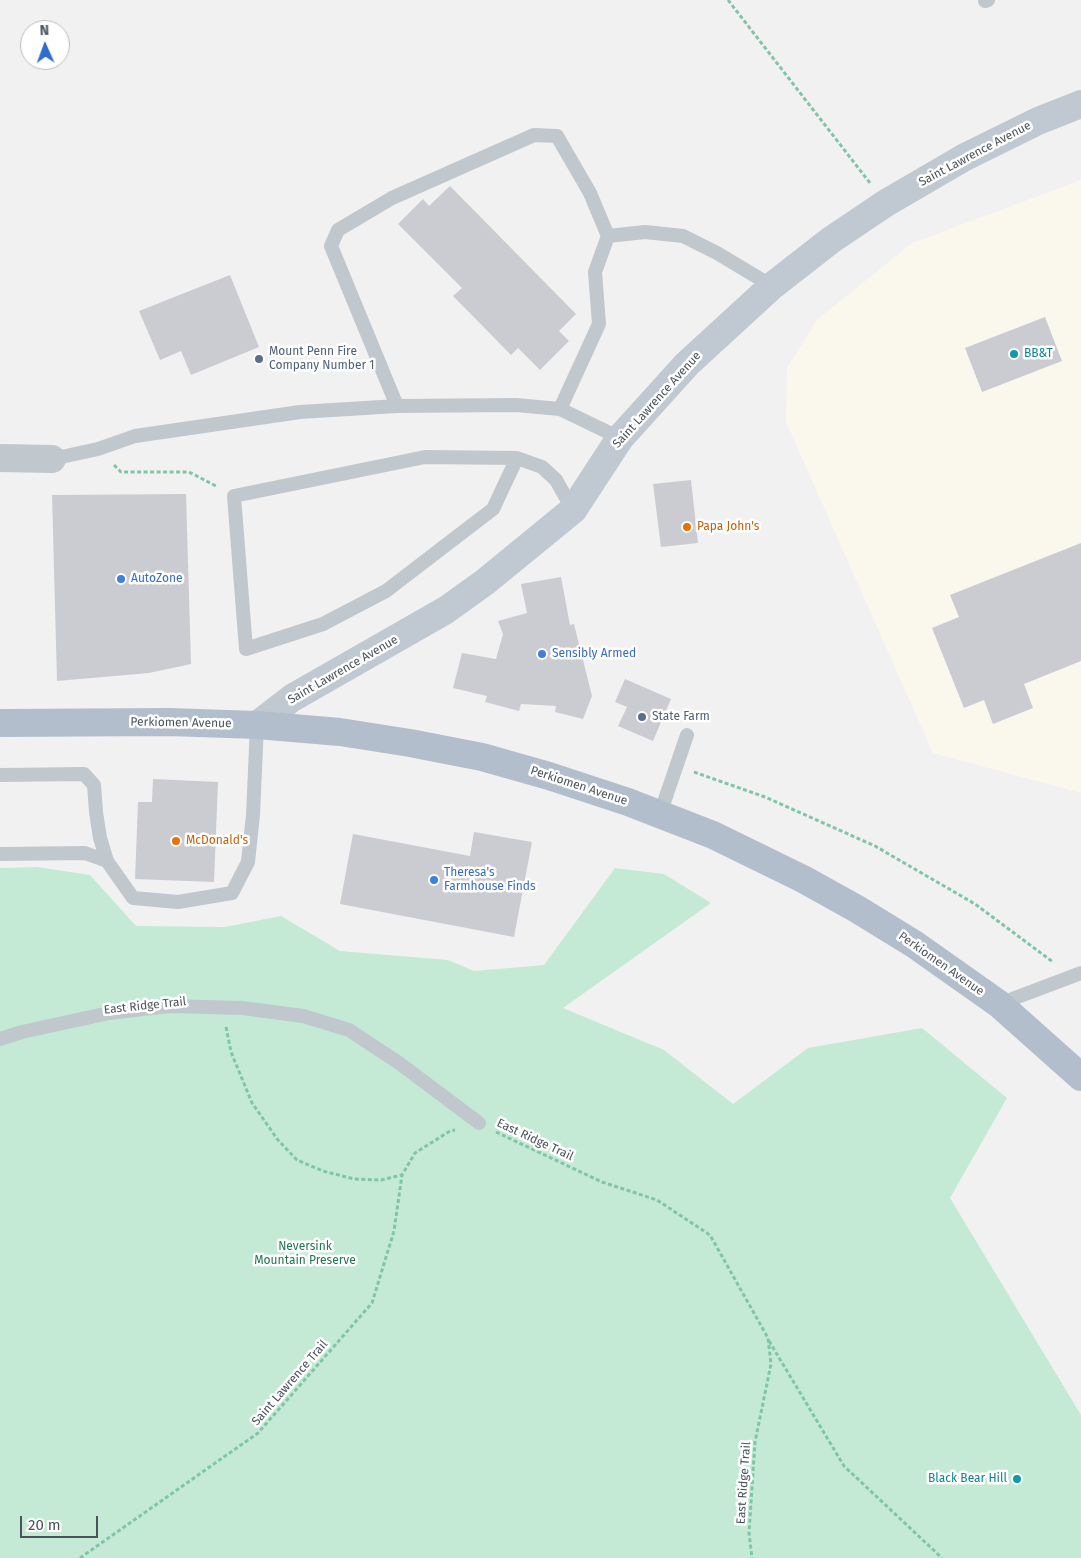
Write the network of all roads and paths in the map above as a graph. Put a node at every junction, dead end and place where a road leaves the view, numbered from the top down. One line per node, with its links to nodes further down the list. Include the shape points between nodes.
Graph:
1 (728, 0): 3 (path)
2 (1081, 104): 3 (main road, Saint Lawrence Avenue, via 965,157)
3 (886, 203): 5 (main road, Saint Lawrence Avenue)
4 (608, 236): 5 (lane, via 645,232 683,236); 6 (lane, via 590,193 557,136 534,135 392,198 338,230 332,246); 7 (lane, via 595,272 599,324)
5 (772, 286): 8 (main road, Saint Lawrence Avenue, via 688,364)
6 (397, 406): 7 (lane, via 516,405); 11 (lane, via 300,412 135,436 98,449)
7 (560, 409): 8 (lane)
8 (620, 438): 14 (main road, Saint Lawrence Avenue)
9 (0, 458): 11 (street)
10 (517, 458): 13 (lane, via 425,457); 13 (lane, via 493,509 386,591 323,624 246,649); 14 (lane, via 542,467 556,480)
11 (52, 459)
12 (121, 472): 13 (path, via 189,472)
13 (234, 496)
14 (573, 510): 16 (main road, Saint Lawrence Avenue, via 446,610 292,698)
15 (0, 723): 16 (main road, Perkiomen Avenue)
16 (257, 725): 20 (main road, Perkiomen Avenue, via 340,732 482,757); 22 (lane, via 248,862 232,893 178,902 133,898)
17 (687, 735): 18 (lane)
18 (676, 767): 20 (lane); 23 (path, via 765,797 875,846 975,904)
19 (0, 775): 22 (lane, via 84,774 94,785 100,838)
20 (660, 814): 25 (main road, Perkiomen Avenue, via 713,835 803,879 914,944)
21 (0, 854): 22 (lane, via 85,853)
22 (107, 861)
23 (1053, 962)
24 (1081, 973): 25 (lane)
25 (998, 1004): 28 (main road, Perkiomen Avenue)
26 (224, 1019): 30 (path, via 231,1052 252,1103 278,1140 297,1160 354,1179 381,1180)
27 (0, 1039): 29 (lane, via 109,1013 170,1006 242,1008 303,1016 349,1030)
28 (1081, 1077)
29 (479, 1123): 30 (path, East Ridge Trail, via 450,1131 416,1153); 31 (path, East Ridge Trail, via 602,1182 657,1200 710,1235)
30 (402, 1175): 32 (path, Saint Lawrence Trail, via 394,1231 372,1303 258,1433)
31 (768, 1338): 33 (path, East Ridge Trail, via 771,1364 755,1442 749,1533); 34 (path, via 844,1466)
32 (80, 1558)
33 (752, 1558)
34 (942, 1558)

